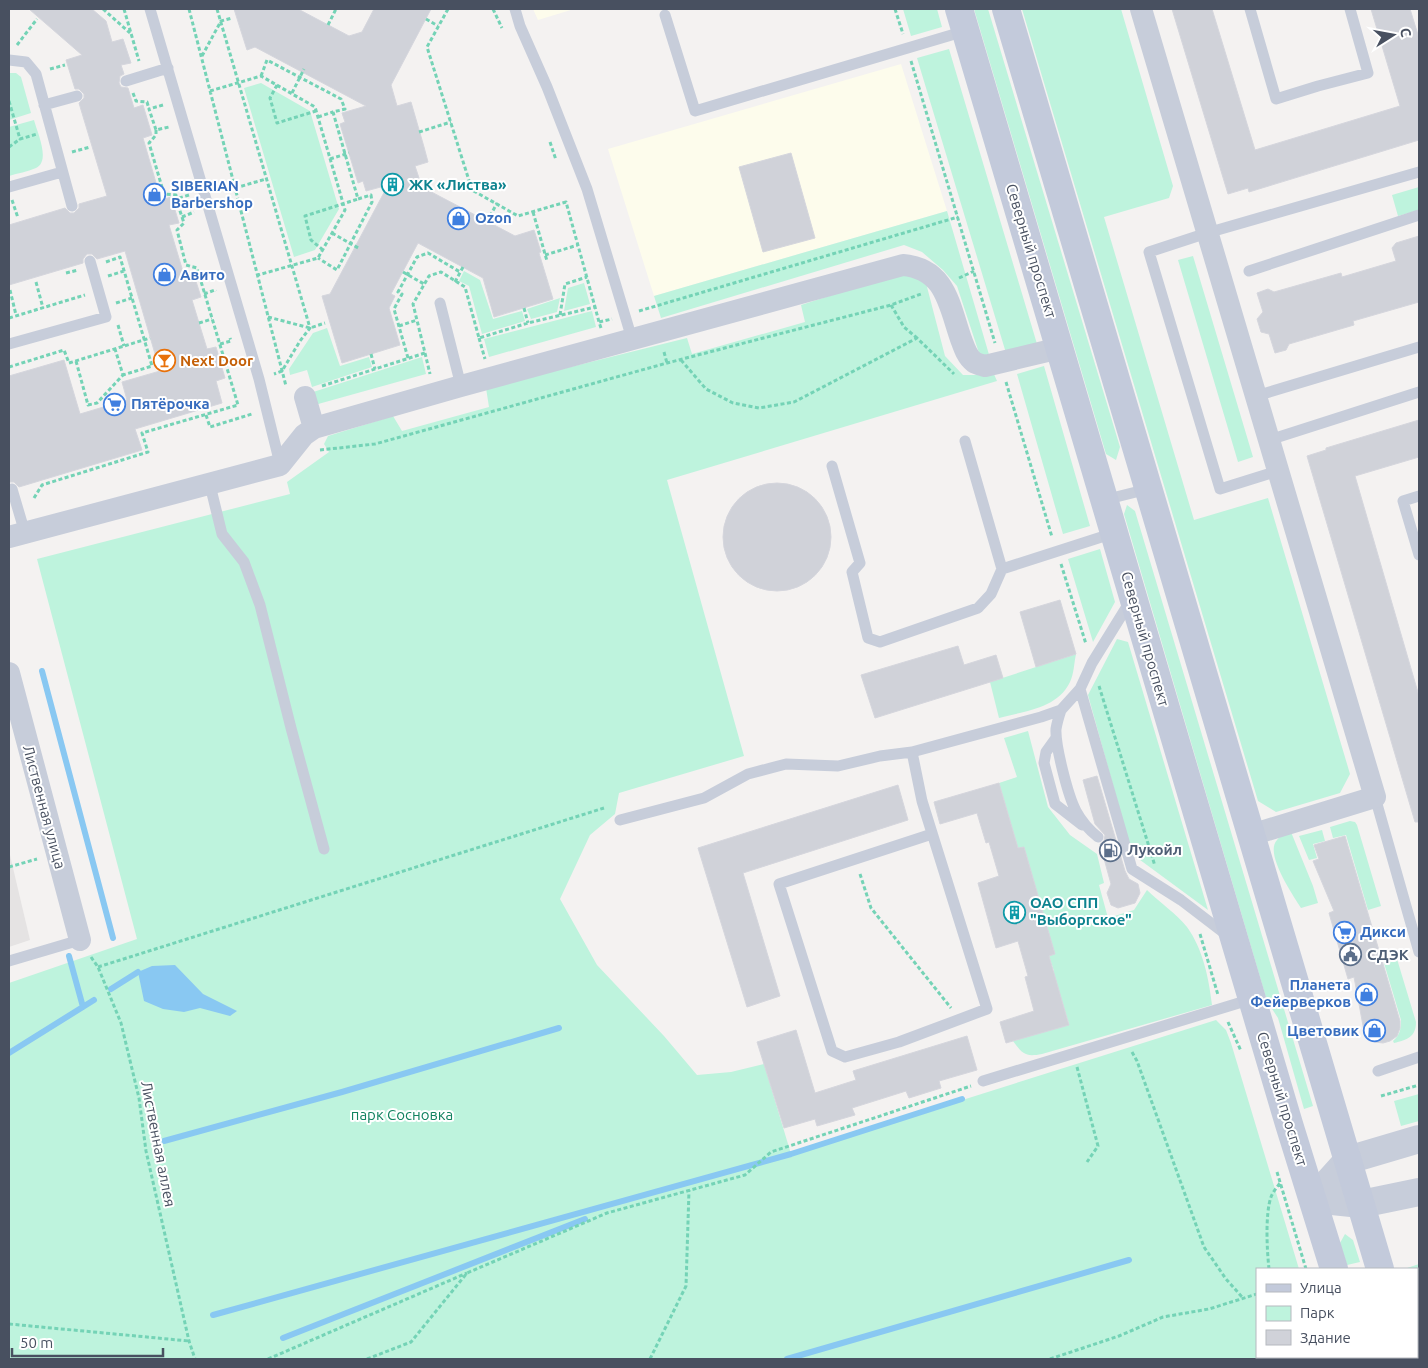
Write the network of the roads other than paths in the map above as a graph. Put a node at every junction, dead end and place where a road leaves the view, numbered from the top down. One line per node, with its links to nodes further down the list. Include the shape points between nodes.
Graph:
1 (150, 9): 10 (lane)
2 (515, 9): 23 (lane, via 587,189)
3 (1006, 9): 39 (main road)
4 (1140, 9): 19 (street)
5 (1250, 9): 6 (lane, via 1276,100 1368,73)
6 (1350, 9)
7 (665, 15): 8 (lane, via 695,111 907,48)
8 (962, 20): 26 (main road, Северный проспект)
9 (9, 60): 13 (lane, via 26,62 36,74)
10 (168, 68): 11 (lane); 34 (lane, via 259,379)
11 (129, 84)
12 (77, 96): 13 (lane)
13 (44, 105): 14 (lane)
14 (62, 172): 16 (lane); 17 (lane)
15 (1419, 172): 19 (lane)
16 (9, 187)
17 (72, 206)
18 (1419, 215): 21 (lane)
19 (1207, 233): 30 (street); 36 (lane, via 1149,252 1163,299 1220,489)
20 (91, 264): 24 (lane, via 106,316)
21 (1249, 271)
22 (440, 303): 27 (lane)
23 (632, 339): 26 (street, via 903,265 932,274 942,286 965,352 974,362 985,366 1001,364); 27 (street)
24 (9, 344)
25 (1419, 347): 30 (lane)
26 (1060, 348): 41 (main road, Северный проспект)
27 (461, 386): 31 (street)
28 (1419, 392): 32 (lane)
29 (299, 393): 31 (street)
30 (1256, 396): 32 (street)
31 (309, 431): 34 (street)
32 (1269, 440): 36 (street)
33 (965, 441): 45 (lane)
34 (280, 465): 37 (street)
35 (832, 466): 45 (lane, via 860,563 852,572 868,638 880,642 978,608 991,594)
36 (1278, 471): 52 (street)
37 (210, 484): 43 (street); 58 (lane, via 222,534 244,562 260,605)
38 (12, 489): 43 (lane)
39 (1148, 489): 41 (lane); 56 (main road)
40 (1419, 496): 44 (lane, via 1403,501)
41 (1104, 500): 42 (main road, Северный проспект)
42 (1114, 533): 45 (lane); 46 (main road, Северный проспект)
43 (17, 535)
44 (1419, 555)
45 (1002, 569)
46 (1133, 597): 48 (lane, via 1092,663); 60 (main road, Северный проспект)
47 (9, 673): 59 (street, Лиственная улица)
48 (1080, 689): 49 (lane); 60 (lane, via 1128,866)
49 (1061, 710): 50 (lane); 51 (lane)
50 (1056, 738): 54 (lane, via 1075,810); 54 (lane, via 1046,752 1044,763 1055,804)
51 (912, 752): 53 (lane, via 838,766 786,764 748,774 704,798); 55 (lane)
52 (1375, 797): 56 (street); 61 (lane)
53 (620, 820)
54 (1088, 829): 57 (lane)
55 (932, 834): 55 (lane, via 988,1009 899,1042 846,1057 832,1051 779,884)
56 (1251, 835): 68 (main road)
57 (1098, 837)
58 (324, 849)
59 (80, 940): 62 (lane)
60 (1235, 940): 63 (main road, Северный проспект)
61 (1419, 952)
62 (9, 961)
63 (1252, 999): 66 (lane); 70 (main road, Северный проспект)
64 (1419, 1057): 65 (lane)
65 (1378, 1071)
66 (983, 1082)
67 (1419, 1139): 68 (street)
68 (1348, 1160): 70 (street); 71 (main road)
69 (1419, 1192): 71 (street)
70 (1313, 1199): 71 (street); 72 (main road, Северный проспект)
71 (1361, 1204): 73 (main road)
72 (1334, 1268)
73 (1380, 1268)

